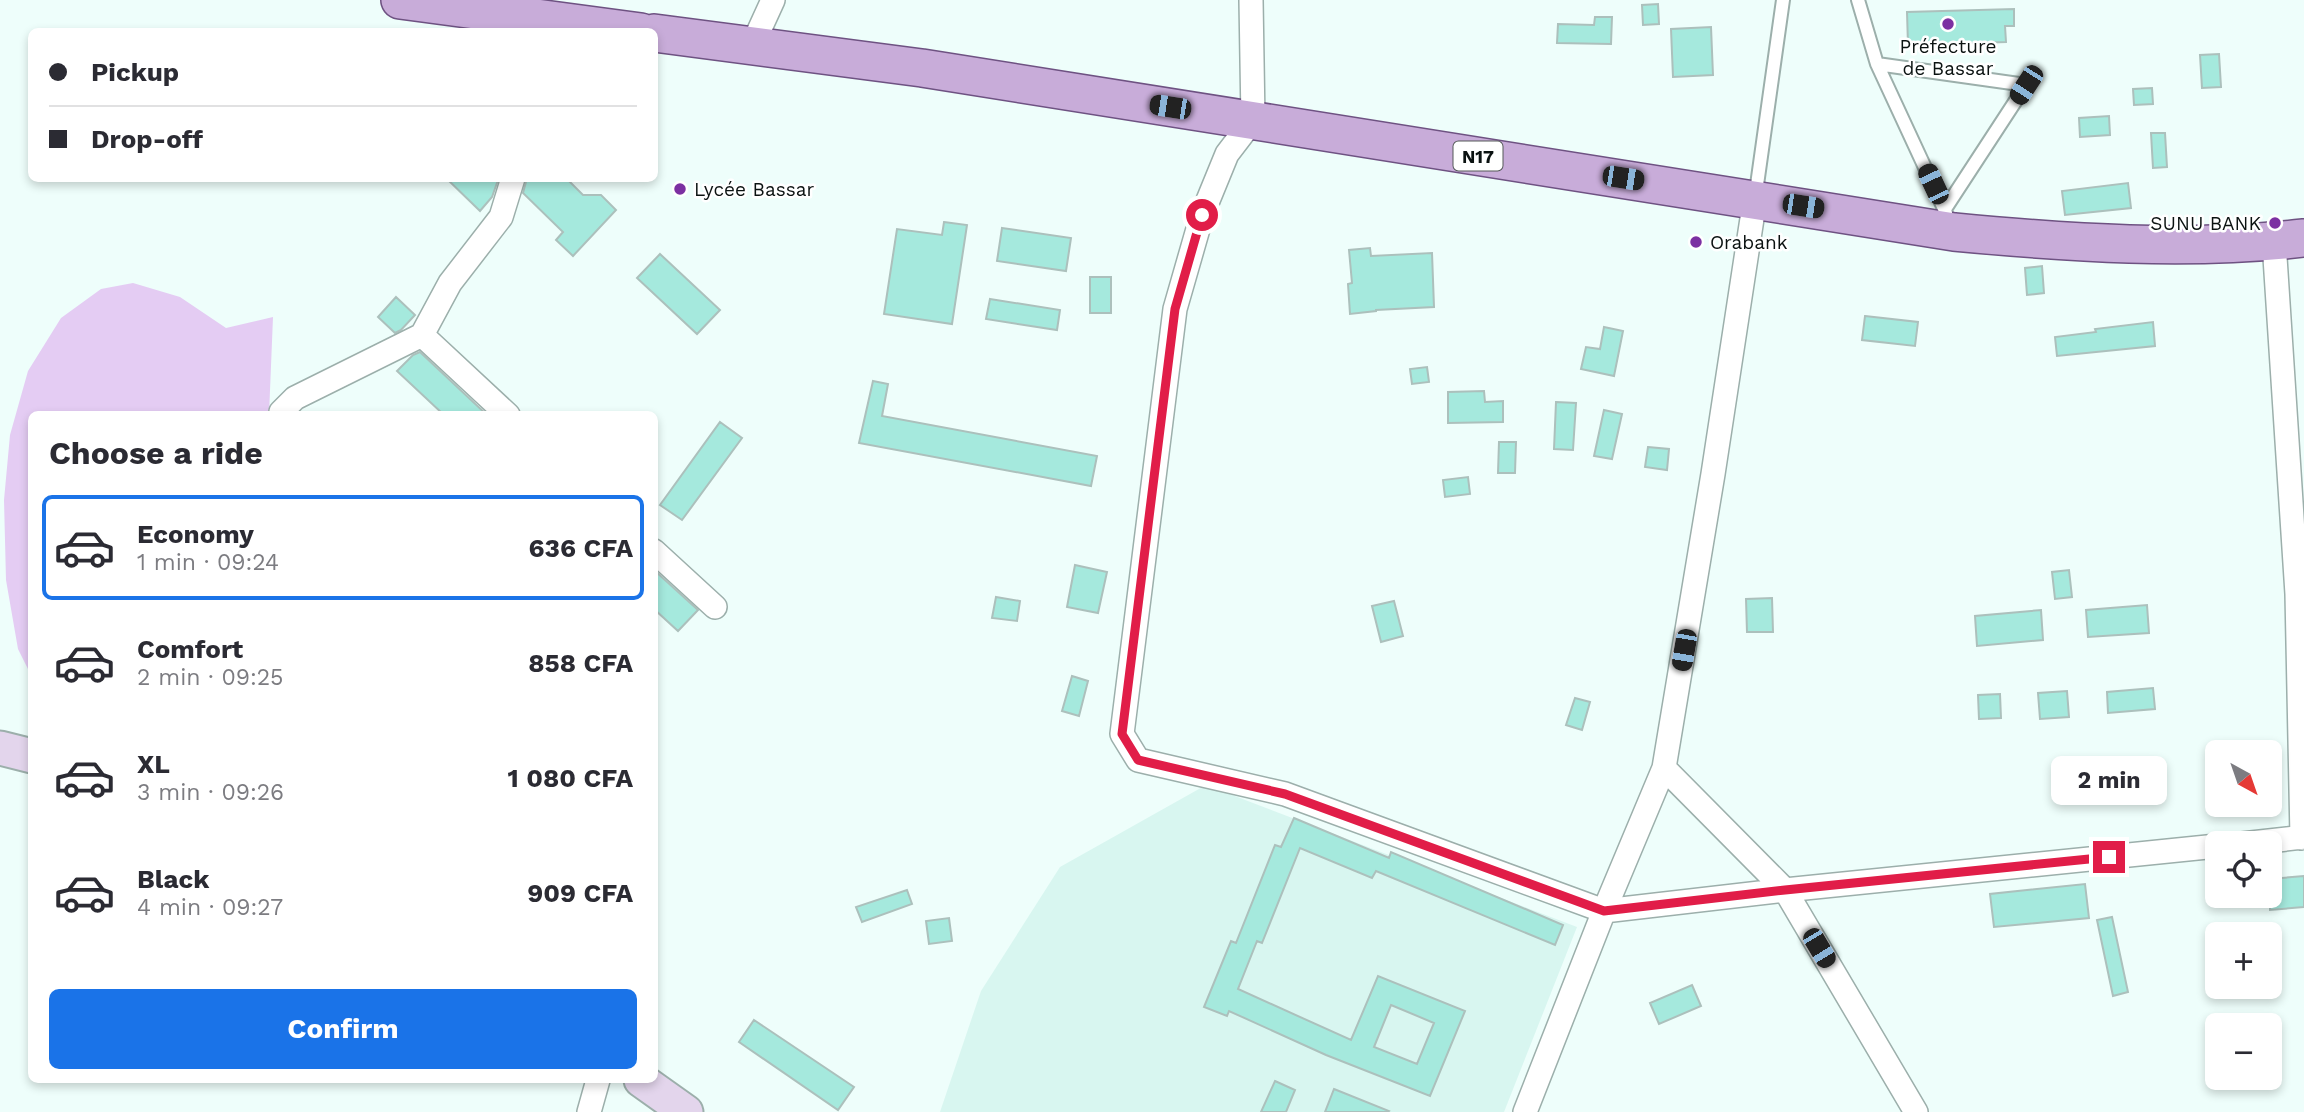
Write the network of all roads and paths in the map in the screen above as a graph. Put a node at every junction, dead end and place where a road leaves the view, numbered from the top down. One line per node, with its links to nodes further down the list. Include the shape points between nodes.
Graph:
1 (400, 0): 6 (main road, N17)
2 (772, 0): 8 (street)
3 (1251, 0): 10 (street)
4 (1783, 0): 12 (lane)
5 (1858, 0): 9 (lane)
6 (612, 28)
7 (658, 34): 8 (main road, N17)
8 (752, 46): 10 (main road, N17)
9 (1877, 64): 13 (lane); 13 (lane, via 2026,85)
10 (1253, 120): 12 (main road, N17); 28 (street, via 1227,154 1202,215 1175,309 1122,734 1138,760 1285,794)
11 (512, 182): 15 (street, via 500,217 450,282)
12 (1755, 199): 13 (main road, N17); 23 (street)
13 (1949, 220): 14 (main road, N17, via 2073,243 2189,245)
14 (2289, 240): 19 (street)
15 (422, 335): 16 (street, via 295,398); 17 (street)
16 (282, 411)
17 (504, 411)
18 (658, 555): 20 (street)
19 (2301, 594): 24 (street)
20 (715, 607)
21 (0, 748): 22 (street)
22 (28, 755)
23 (1664, 768): 27 (street); 28 (street)
24 (2303, 837): 25 (street)
25 (2282, 839)
26 (2205, 847): 27 (street)
27 (1785, 890): 28 (street); 34 (street)
28 (1604, 911): 33 (street)
29 (597, 1083): 31 (street)
30 (645, 1083): 32 (street)
31 (589, 1112)
32 (686, 1112)
33 (1525, 1112)
34 (1916, 1112)

